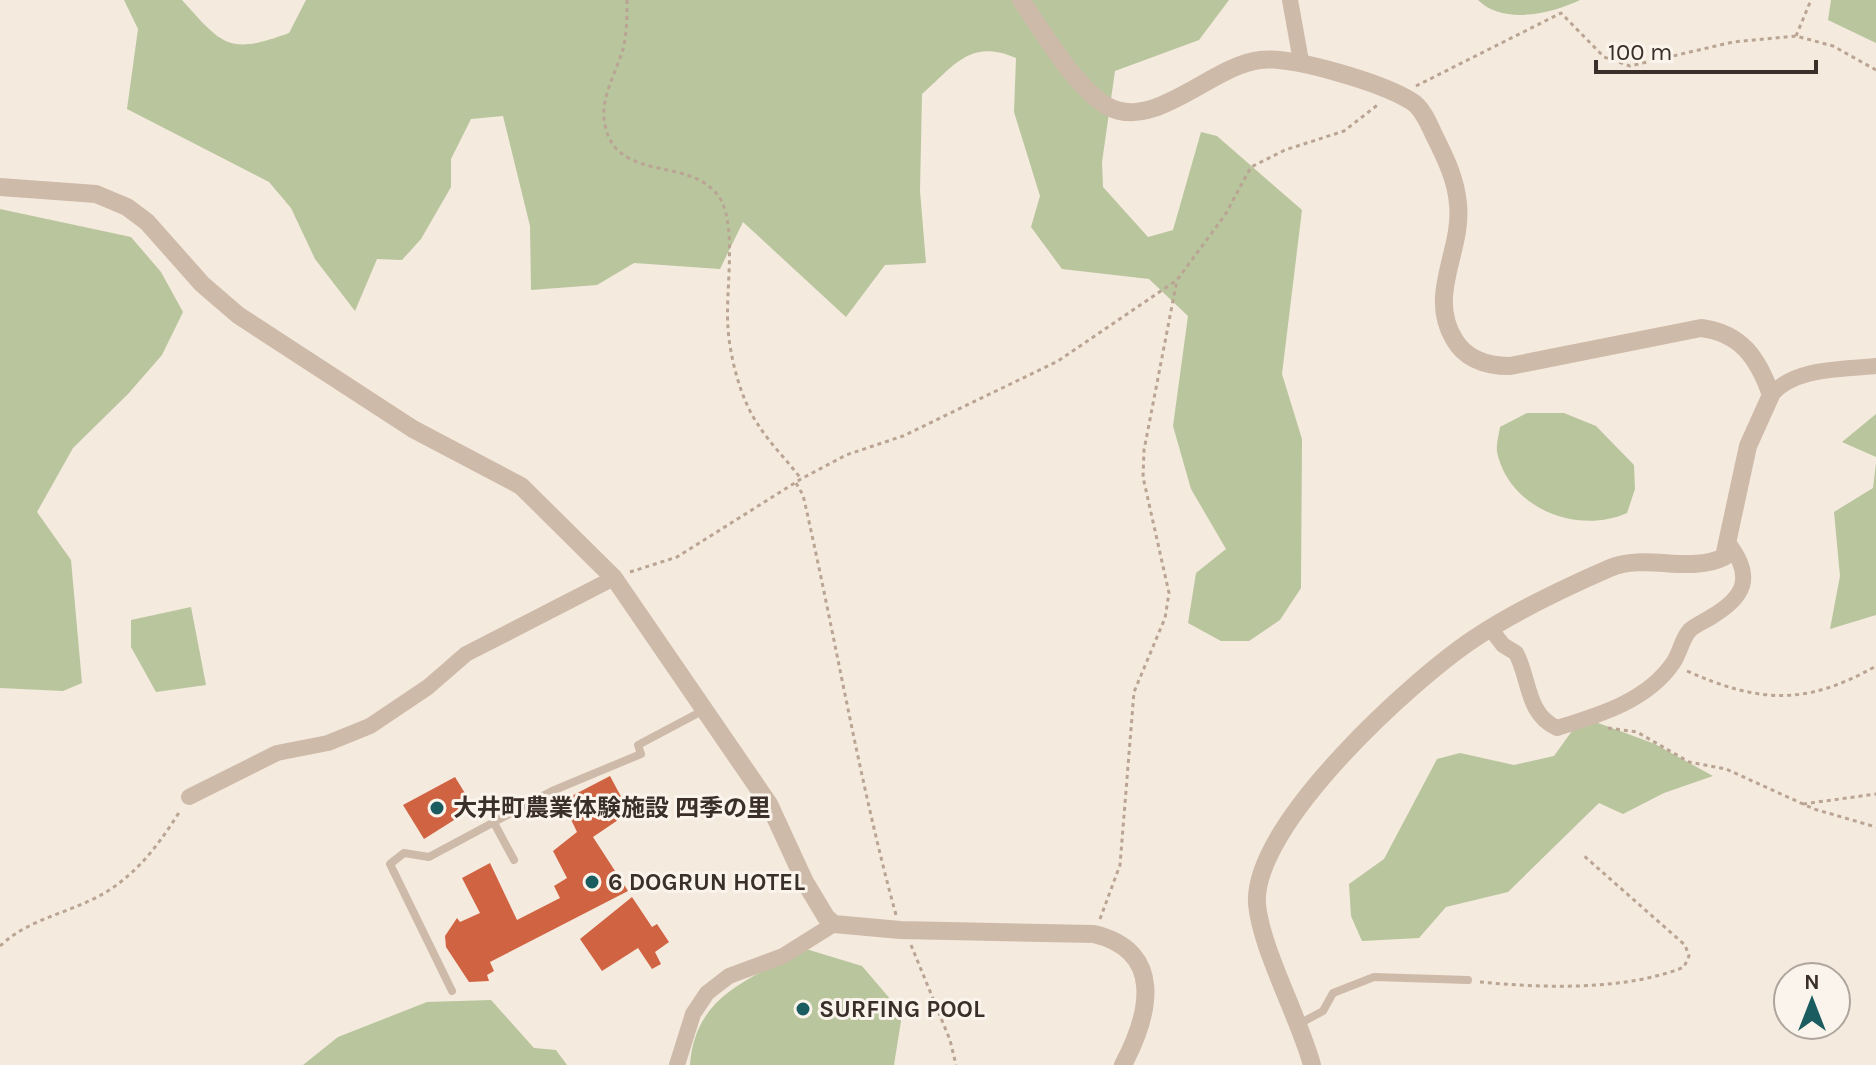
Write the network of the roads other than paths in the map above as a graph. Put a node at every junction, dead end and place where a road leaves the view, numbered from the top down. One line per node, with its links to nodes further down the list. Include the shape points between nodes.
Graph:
1 (1021, 0): 3 (street, via 1092,94 1123,112 1159,106 1244,63)
2 (1290, 0): 3 (street)
3 (1301, 61): 6 (street, via 1414,102 1426,119 1454,182 1458,217 1442,314 1458,346 1470,357 1510,366 1701,328 1729,334 1748,349)
4 (0, 187): 8 (street, via 96,194 127,207 238,315 413,429 507,476)
5 (1876, 366): 6 (street, via 1805,376 1787,381)
6 (1771, 395): 7 (street, via 1748,446)
7 (1729, 544): 9 (street, via 1724,557 1715,561 1642,560 1612,567); 9 (street, via 1744,571 1735,601 1690,630 1673,664 1612,711 1557,728 1533,708 1522,663)
8 (614, 578): 10 (street); 11 (street, via 466,654 370,726 328,743 277,753)
9 (1490, 628): 17 (street, via 1449,657 1348,748 1287,825 1268,859 1257,904)
10 (704, 710): 12 (lane, via 638,745 641,754); 14 (street, via 769,804 805,882)
11 (189, 797)
12 (493, 821): 13 (lane); 16 (lane, via 429,857 404,853 390,864)
13 (514, 860)
14 (834, 924): 18 (street, via 783,956 729,976 707,993 693,1014); 19 (street, via 1094,934 1124,944 1144,976 1143,1015)
15 (1468, 980): 17 (lane, via 1374,977 1333,993 1323,1011)
16 (452, 991)
17 (1299, 1024): 20 (street)
18 (677, 1065)
19 (1123, 1065)
20 (1312, 1065)

